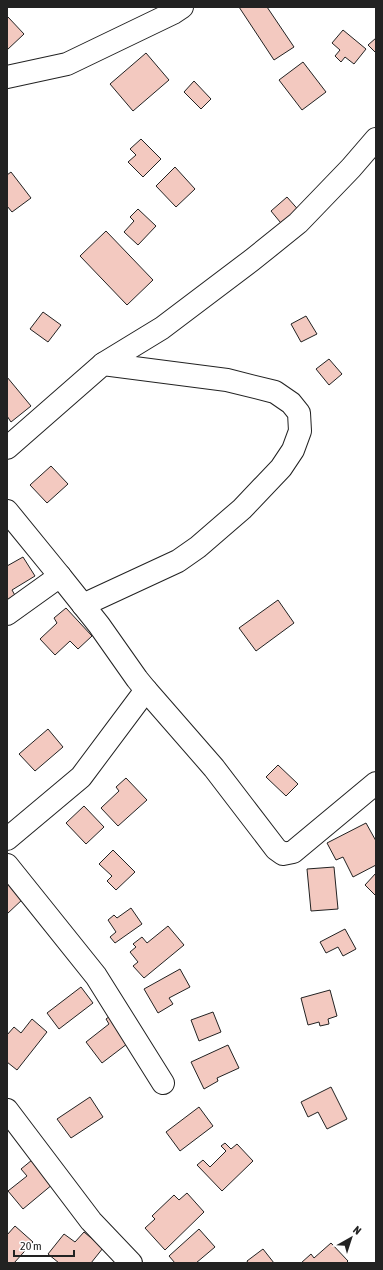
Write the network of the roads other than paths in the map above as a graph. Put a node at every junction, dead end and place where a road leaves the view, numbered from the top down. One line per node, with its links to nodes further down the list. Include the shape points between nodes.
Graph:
1 (182, 7): 2 (street, via 67,64)
2 (7, 77)
3 (376, 139): 4 (street, via 298,223 162,328)
4 (103, 364): 5 (street); 8 (street, via 227,380 275,392 291,403 299,413 300,431 281,468 242,509 198,547 178,561)
5 (7, 448)
6 (7, 511): 7 (street)
7 (60, 576): 8 (street); 9 (street)
8 (83, 605): 10 (street)
9 (7, 614)
10 (146, 690): 11 (street, via 214,768 276,849 283,854 293,852); 12 (street, via 81,777)
11 (376, 783)
12 (7, 839)
13 (7, 865): 14 (street, via 96,976)
14 (163, 1083)
15 (7, 1110): 16 (street, via 91,1221)
16 (131, 1263)

